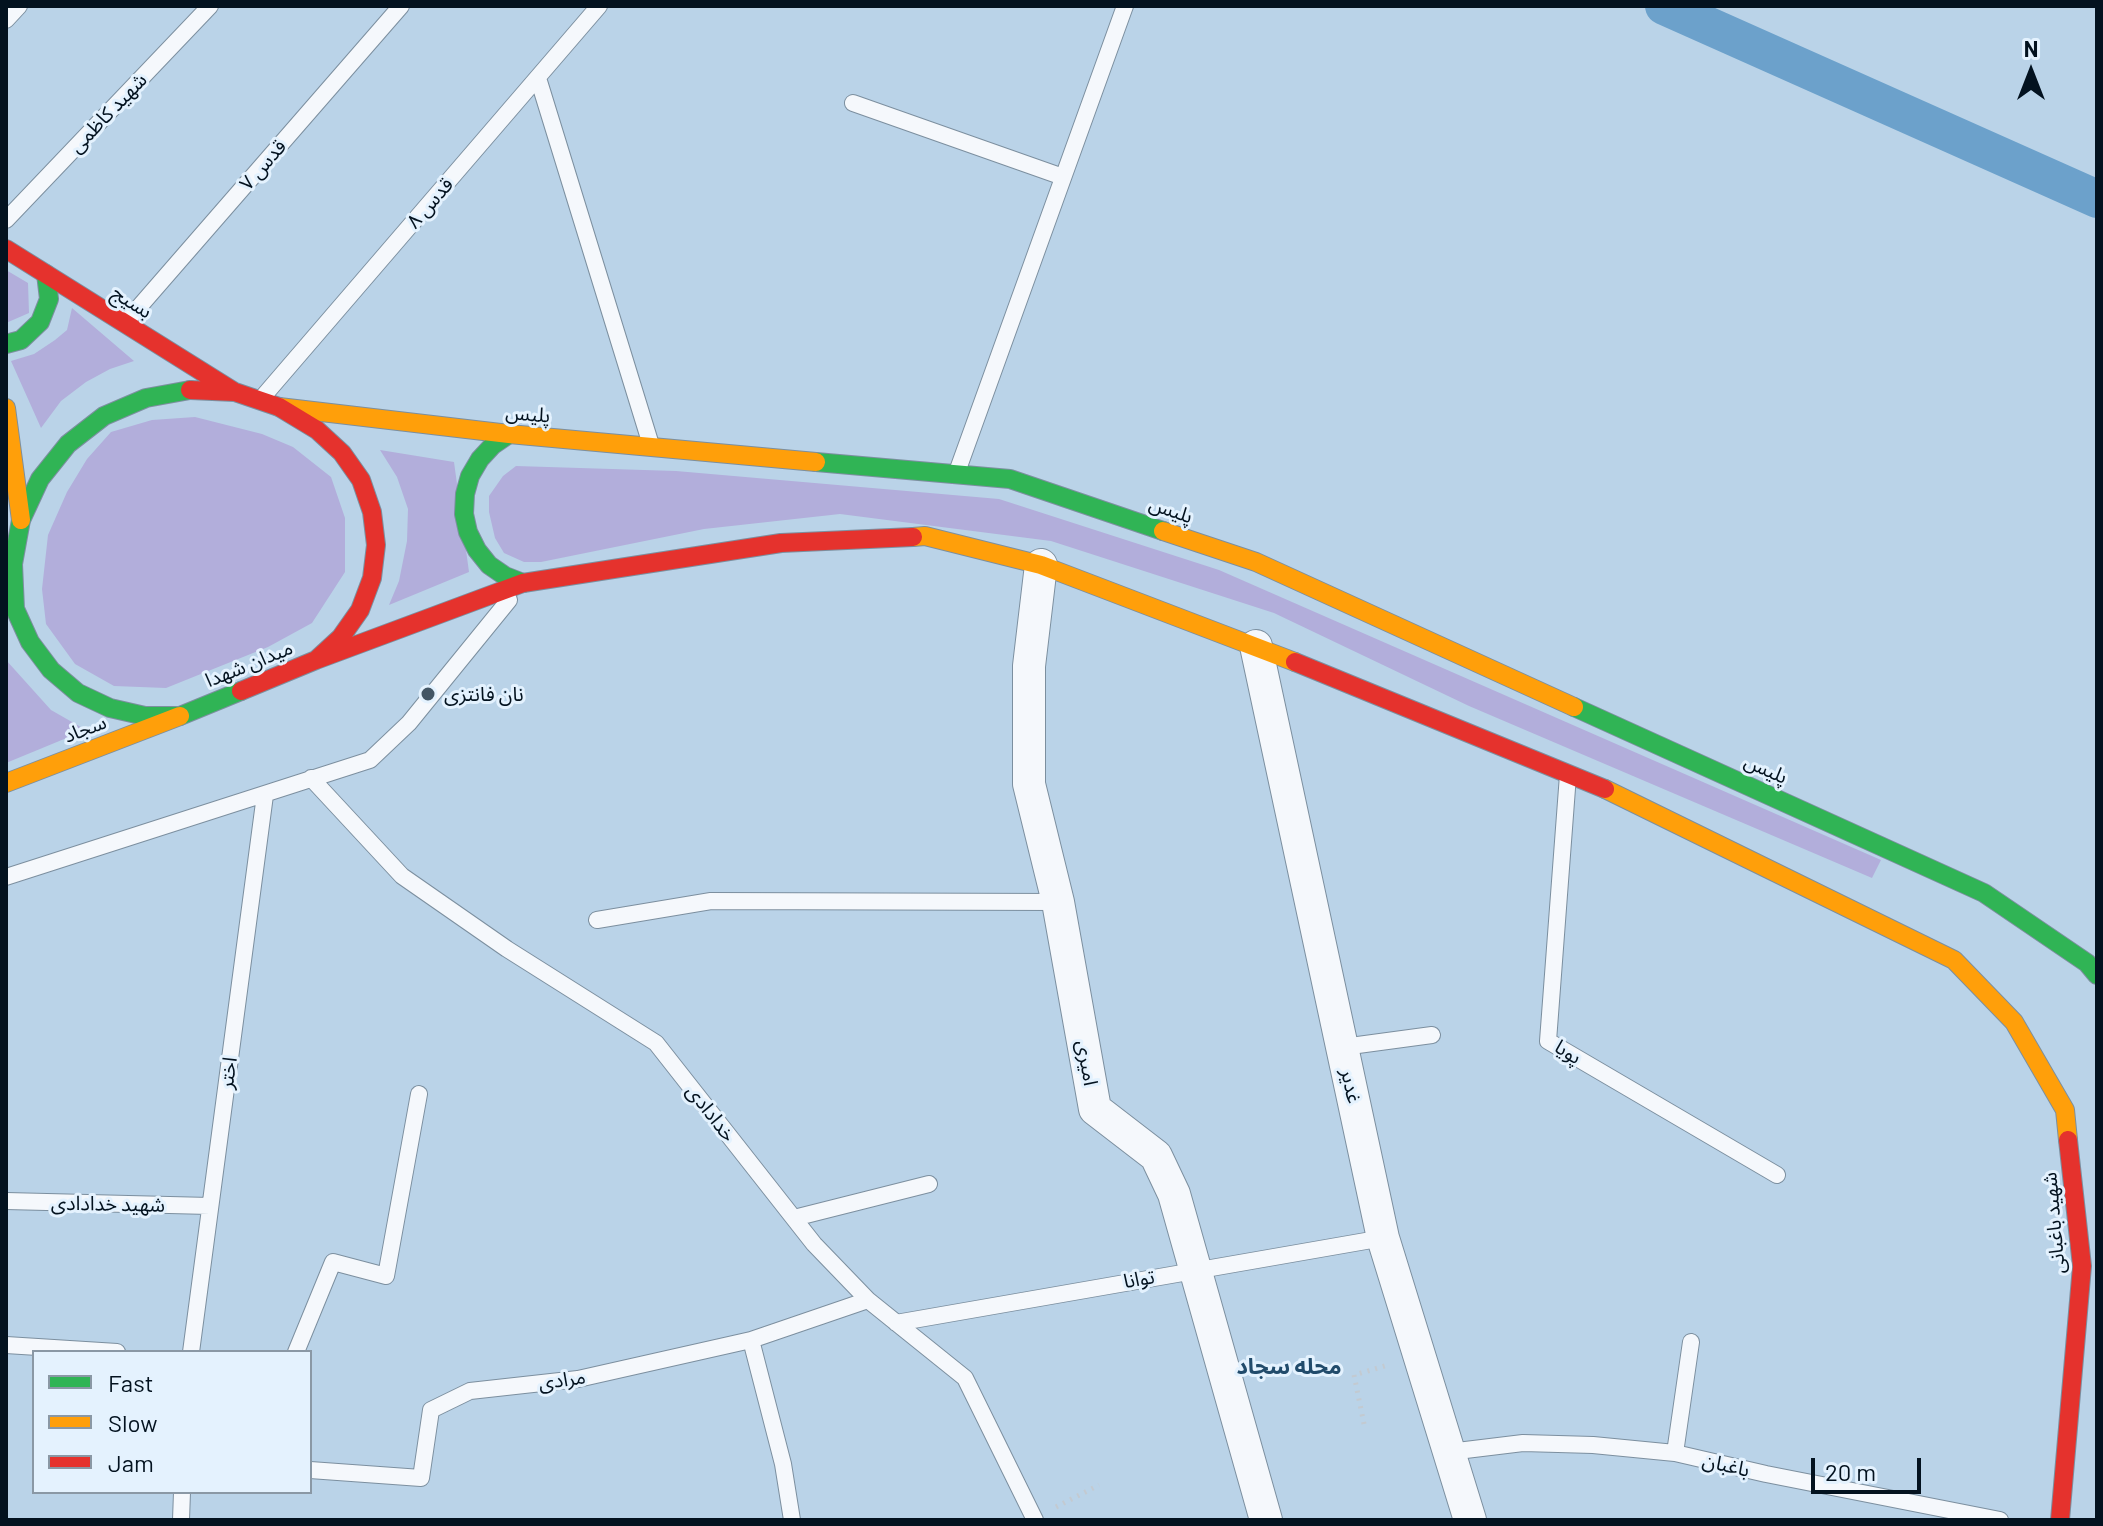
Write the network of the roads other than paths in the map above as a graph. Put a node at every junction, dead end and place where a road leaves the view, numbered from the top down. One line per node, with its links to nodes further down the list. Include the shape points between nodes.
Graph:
1 (19, 6): 6 (lane)
2 (210, 6): 10 (lane, شهید کاظمی)
3 (401, 6): 13 (lane, قدس ۷)
4 (599, 6): 7 (lane, قدس ۸)
5 (1125, 6): 9 (lane)
6 (6, 20)
7 (538, 78): 16 (lane, قدس ۸); 20 (lane)
8 (853, 103): 9 (lane)
9 (1063, 177): 21 (lane)
10 (6, 220)
11 (6, 249): 12 (main road, بسیج)
12 (46, 274): 13 (main road, بسیج); 14 (main road, via 49,299 40,322 21,340)
13 (125, 324): 15 (main road, بسیج)
14 (6, 344)
15 (235, 392): 16 (main road, میدان شهدا); 22 (main road, میدان شهدا, via 190,390 146,398 104,416 68,444 40,479)
16 (260, 400): 17 (main road, میدان شهدا)
17 (279, 407): 19 (main road, پلیس); 27 (main road, میدان شهدا, via 342,453 361,480 372,512 376,545 360,610)
18 (6, 408): 22 (main road)
19 (509, 434): 20 (main road, پلیس); 25 (main road, via 475,467 464,514 468,532 489,565)
20 (651, 447): 21 (main road, پلیس)
21 (956, 474): 36 (main road, پلیس, via 1010,479 1256,562 1984,893)
22 (21, 520): 24 (main road, میدان شهدا)
23 (1041, 565): 25 (main road, via 925,536 781,543); 26 (main road); 34 (street, امیری, via 1029,666 1029,784)
24 (10, 568): 28 (main road, میدان شهدا, via 15,609 51,670 78,693 110,708)
25 (523, 583): 27 (main road); 30 (lane, via 409,723 370,760)
26 (1256, 646): 29 (main road); 38 (street, غدیر)
27 (316, 660): 28 (main road, میدان شهدا)
28 (180, 716): 31 (main road, سجاد)
29 (1568, 774): 40 (lane, پویا, via 1548,1041); 65 (main road, شهید باغبانی, via 1954,960 2014,1022 2065,1110 2082,1266)
30 (311, 778): 32 (lane); 44 (lane, خدادادی, via 402,876 656,1043)
31 (6, 783)
32 (265, 795): 33 (lane); 43 (lane, اختر)
33 (6, 877)
34 (1058, 902): 35 (lane, via 711,901); 46 (street, امیری, via 1095,1109 1156,1156 1174,1194)
35 (597, 920)
36 (2097, 975)
37 (1432, 1035): 38 (lane)
38 (1343, 1047): 45 (street, غدیر)
39 (419, 1094): 54 (lane, via 386,1276 333,1262)
40 (1777, 1175)
41 (929, 1184): 44 (lane)
42 (6, 1201): 43 (lane, شهید خدادادی)
43 (210, 1206): 53 (lane, اختر)
44 (794, 1218): 47 (lane, خدادادی)
45 (1383, 1238): 46 (lane, توانا); 55 (street, غدیر)
46 (1195, 1270): 48 (lane, توانا); 62 (street, امیری)
47 (868, 1300): 48 (lane, خدادادی); 49 (lane, مرادی)
48 (896, 1323): 61 (lane, خدادادی, via 965,1378)
49 (751, 1340): 57 (lane, مرادی, via 578,1379 470,1391 431,1410 421,1478); 60 (lane)
50 (1691, 1342): 56 (lane)
51 (6, 1345): 52 (lane)
52 (85, 1350)
53 (191, 1350)
54 (297, 1350)
55 (1449, 1452): 56 (lane, باغبان, via 1523,1443); 63 (street, غدیر)
56 (1675, 1453): 64 (lane, باغبان)
57 (312, 1470)
58 (182, 1494): 59 (lane)
59 (181, 1520)
60 (792, 1520)
61 (1034, 1520)
62 (1266, 1520)
63 (1470, 1520)
64 (2000, 1520)
65 (2060, 1520)

